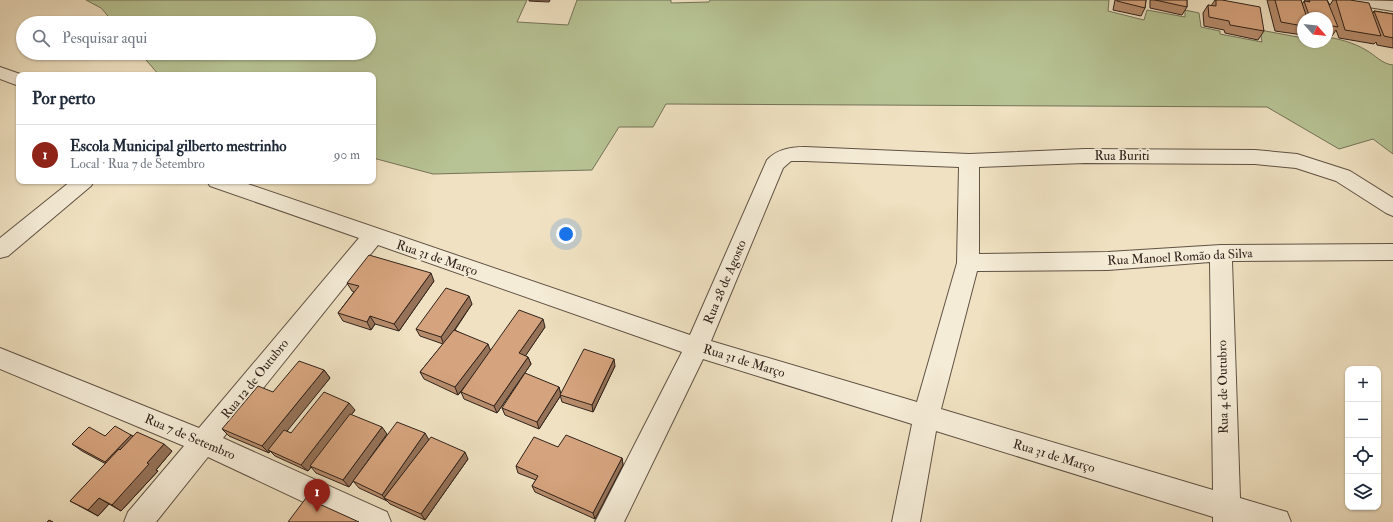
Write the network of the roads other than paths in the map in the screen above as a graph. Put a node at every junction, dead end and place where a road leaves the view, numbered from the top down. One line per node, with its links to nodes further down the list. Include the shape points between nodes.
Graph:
1 (1356, 0): 2 (street)
2 (1386, 4)
3 (0, 72): 4 (street)
4 (16, 79)
5 (839, 156): 6 (street, Rua Buriti); 15 (street, Rua 28 de Agosto, via 790,155 780,158 774,165)
6 (969, 161): 9 (street, Rua Buriti, via 1085,156 1256,157 1297,161 1343,176); 14 (street)
7 (80, 184): 11 (street)
8 (226, 184): 10 (street, Rua 31 de Março)
9 (1393, 208)
10 (373, 236): 15 (street, Rua 31 de Março); 18 (street, Rua 12 de Outubro)
11 (0, 250)
12 (1393, 252): 13 (street, Rua Manoel Romão da Silva)
13 (1221, 253): 14 (street, Rua Manoel Romão da Silva, via 1108,261); 19 (street, Rua 4 de Outubro)
14 (968, 263): 17 (street)
15 (698, 347): 17 (street, Rua 31 de Março); 22 (street, Rua 28 de Agosto)
16 (0, 358): 18 (street, Rua 7 de Setembro)
17 (926, 417): 19 (street, Rua 31 de Março); 23 (street)
18 (204, 442): 20 (street, Rua 12 de Outubro); 21 (street, Rua 7 de Setembro)
19 (1226, 515): 24 (street, Rua 31 de Março)
20 (138, 522)
21 (377, 522)
22 (609, 522)
23 (906, 522)
24 (1277, 522)

